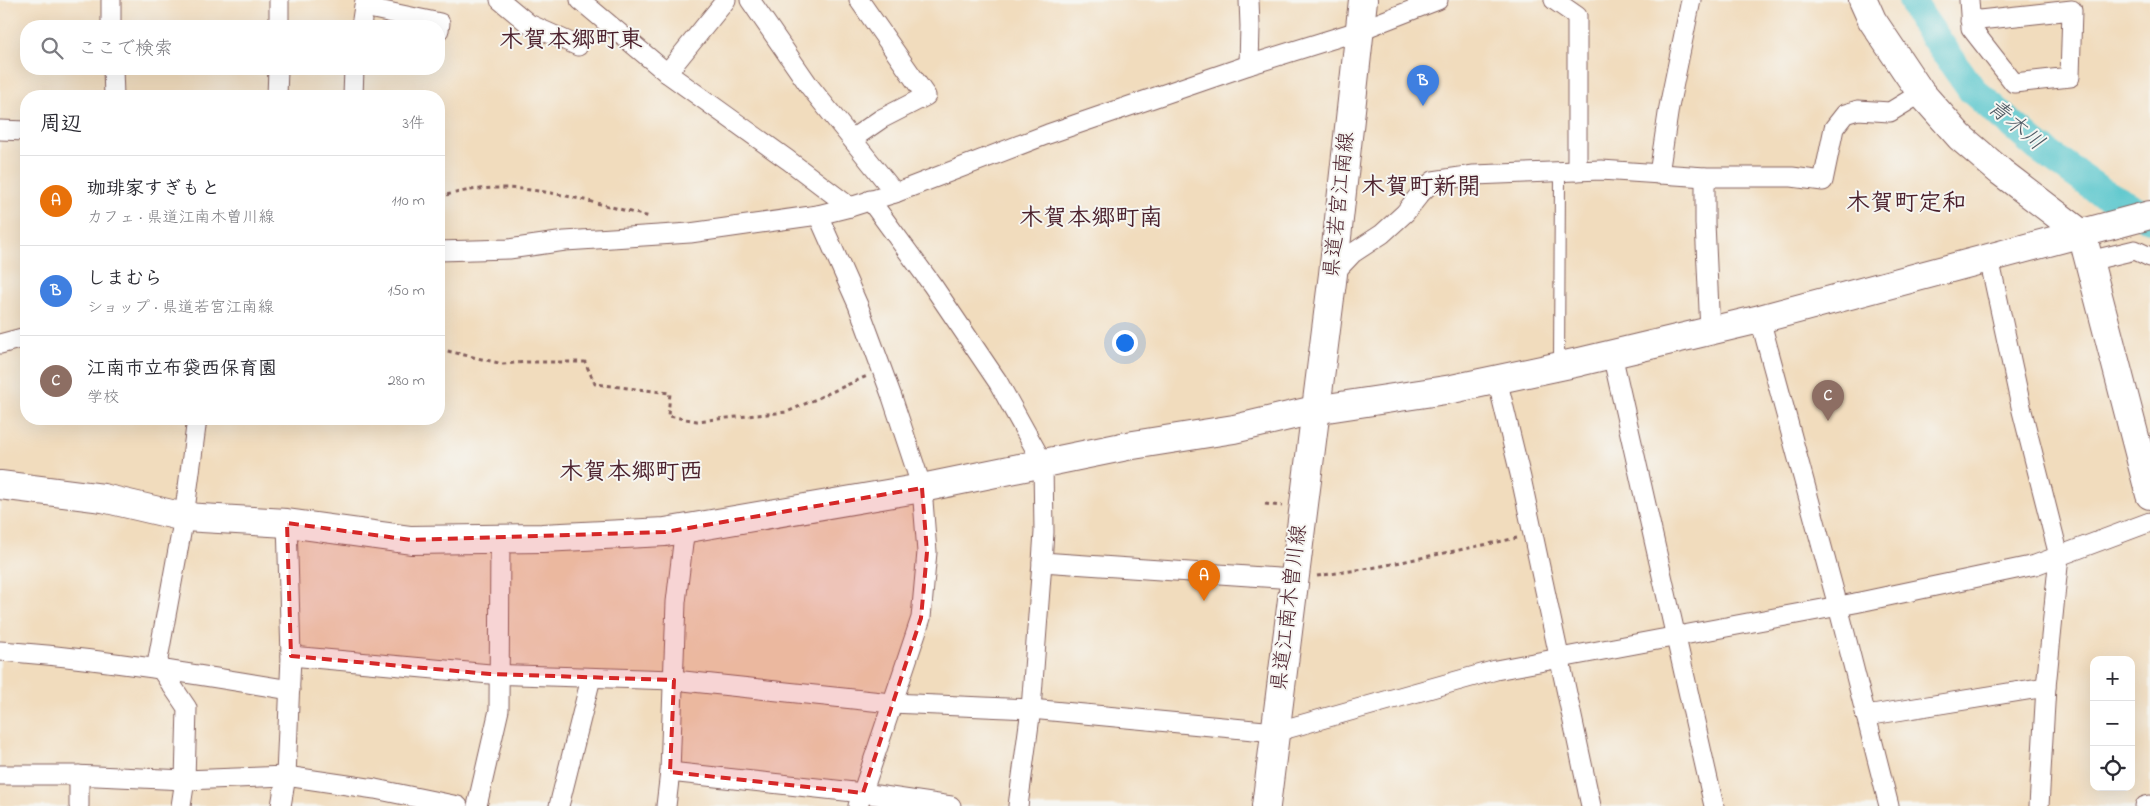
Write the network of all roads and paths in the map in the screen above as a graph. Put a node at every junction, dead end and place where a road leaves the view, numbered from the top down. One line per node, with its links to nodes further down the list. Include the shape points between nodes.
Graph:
1 (111, 0): 16 (street)
2 (279, 0): 17 (street)
3 (580, 0): 24 (street)
4 (726, 0): 24 (street)
5 (750, 0): 34 (street, via 810,87)
6 (859, 0): 34 (street, via 926,96 881,119)
7 (1249, 0): 23 (street)
8 (1362, 0): 21 (street, 県道若宮江南線)
9 (1438, 0): 21 (street)
10 (1554, 0): 35 (street, via 1577,16)
11 (1691, 0): 36 (street)
12 (1863, 0): 31 (street, via 1872,20)
13 (1969, 0): 20 (street)
14 (507, 2): 22 (street, via 529,24)
15 (364, 3): 18 (street); 19 (street)
16 (111, 20)
17 (278, 20)
18 (362, 20)
19 (429, 20)
20 (1970, 21): 20 (street, via 1971,28 2014,83 2070,77 2072,10)
21 (1358, 31): 23 (street); 50 (street, 県道若宮江南線)
22 (578, 46)
23 (1249, 65): 38 (street, via 1048,134)
24 (667, 73): 41 (street)
25 (113, 75): 28 (street)
26 (278, 75): 29 (street)
27 (354, 75): 30 (street)
28 (114, 90)
29 (277, 90)
30 (353, 90)
31 (1921, 93): 37 (street, via 1890,112 1858,110 1845,114 1834,128 1823,181 1792,177); 45 (street, via 1960,138)
32 (0, 130): 33 (street)
33 (20, 131)
34 (852, 139): 38 (street)
35 (1569, 172): 36 (street, via 1601,170); 50 (street, via 1474,175 1434,181 1406,213 1353,253); 57 (lane)
36 (1659, 174): 37 (street)
37 (1705, 177): 52 (street)
38 (895, 193): 40 (street)
39 (445, 195): 44 (path, via 482,188 527,190 563,195)
40 (870, 200): 41 (street); 62 (street, via 998,382)
41 (850, 207): 42 (street)
42 (818, 215): 46 (street, via 690,233 509,249); 58 (street)
43 (2150, 215): 45 (street)
44 (658, 219)
45 (2082, 234): 48 (street); 49 (street)
46 (445, 251)
47 (2150, 256): 49 (street, via 2134,250)
48 (1989, 258): 51 (street); 72 (street, via 2022,411)
49 (2089, 261): 65 (street)
50 (1333, 274): 60 (street, 県道若宮江南線)
51 (1760, 319): 52 (street); 75 (street)
52 (1710, 331): 56 (street)
53 (20, 339): 54 (street)
54 (0, 344)
55 (445, 350): 58 (path, via 504,364 585,362 595,384 670,393 668,416 697,421 788,412)
56 (1612, 354): 57 (street); 76 (street)
57 (1560, 366): 59 (street)
58 (882, 369): 64 (street)
59 (1497, 379): 60 (street); 70 (street)
60 (1314, 410): 62 (street, via 1234,429); 74 (street, 県道江南木曽川線)
61 (196, 425): 66 (street)
62 (1043, 463): 64 (street); 73 (street)
63 (0, 485): 66 (street, via 103,498)
64 (922, 488): 69 (street); 86 (street, via 927,552 921,618)
65 (2150, 495)
66 (184, 517): 68 (street); 80 (street, via 158,659)
67 (2150, 522): 72 (street)
68 (287, 523): 71 (street, via 411,540); 78 (street)
69 (685, 527): 71 (street, via 666,532); 83 (street, via 676,602)
70 (1533, 535): 74 (path, via 1377,567); 79 (street)
71 (500, 539): 81 (street)
72 (2059, 556): 75 (street, via 2035,565); 84 (street)
73 (1042, 562): 74 (street); 87 (street)
74 (1294, 579): 89 (street, 県道江南木曽川線)
75 (1838, 606): 76 (street); 88 (street)
76 (1674, 635): 79 (street); 110 (street)
77 (0, 652): 80 (street, via 58,655)
78 (291, 656): 81 (street); 85 (street)
79 (1558, 658): 89 (street, via 1496,670); 109 (street)
80 (160, 668): 85 (street); 94 (street, via 187,708)
81 (500, 675): 82 (street); 102 (street, via 499,710)
82 (591, 678): 83 (street); 103 (street)
83 (674, 680): 86 (street); 90 (street)
84 (2046, 687): 88 (street); 112 (street)
85 (290, 690): 93 (street)
86 (891, 703): 87 (street); 96 (street)
87 (1031, 710): 89 (street); 107 (street)
88 (1866, 716): 111 (street)
89 (1275, 732): 108 (street, 県道江南木曽川線)
90 (670, 772): 96 (street); 104 (street)
91 (79, 775): 92 (street); 94 (street); 99 (street)
92 (0, 776)
93 (286, 776): 94 (street); 95 (street); 101 (street)
94 (185, 780): 100 (street)
95 (373, 798): 97 (street)
96 (861, 799): 105 (street)
97 (449, 805)
98 (2150, 805): 113 (street)
99 (79, 806)
100 (181, 806)
101 (281, 806)
102 (477, 806)
103 (559, 806)
104 (666, 806)
105 (951, 806)
106 (1014, 806): 107 (street)
107 (1020, 806)
108 (1266, 806)
109 (1591, 806)
110 (1714, 806)
111 (1889, 806)
112 (2039, 806)
113 (2146, 806)

